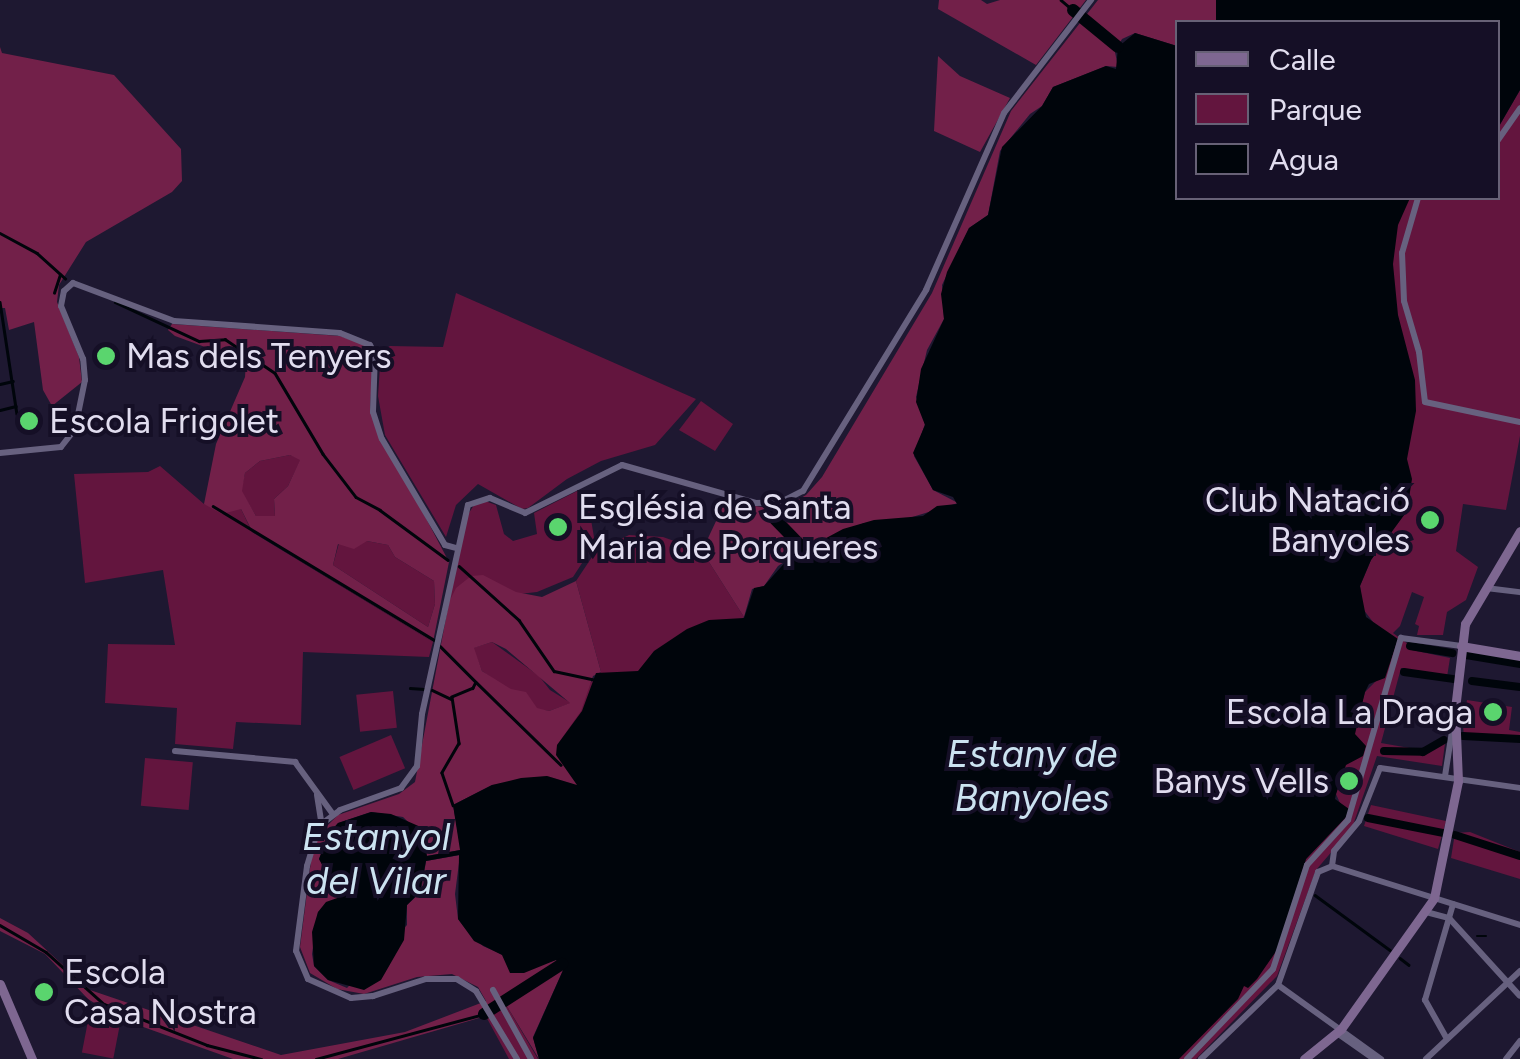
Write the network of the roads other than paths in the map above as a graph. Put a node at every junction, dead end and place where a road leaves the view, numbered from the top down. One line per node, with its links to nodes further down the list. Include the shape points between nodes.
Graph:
1 (1089, 3): 8 (street, via 1004,113 926,290 804,490 781,502 756,503 622,465 522,513 490,498 476,499 464,513)
2 (1520, 108): 3 (street)
3 (1500, 137)
4 (1417, 200): 5 (street, via 1402,253 1404,302 1425,402)
5 (1520, 422)
6 (0, 453): 8 (street, via 61,446 75,430 83,359 61,306 73,283 174,321 340,333 370,344 376,354 373,412 382,439 445,545)
7 (1520, 532): 9 (street)
8 (456, 548): 19 (street, via 419,759 408,782)
9 (1483, 588): 10 (street); 11 (street)
10 (1520, 592)
11 (1461, 646): 12 (street); 13 (street); 40 (street, via 1402,638 1348,820 1307,865 1273,969)
12 (1520, 656)
13 (1455, 708): 15 (street); 16 (street)
14 (174, 751): 18 (street, via 295,762)
15 (1445, 777): 16 (street); 21 (street, via 1380,768)
16 (1458, 780): 17 (street); 22 (street)
17 (1520, 788)
18 (317, 795): 19 (street); 20 (street)
19 (332, 814): 20 (street)
20 (322, 822): 38 (street, via 306,866 297,942 308,979 352,998 446,976 472,987)
21 (1332, 866): 22 (street); 30 (street, via 1318,872)
22 (1434, 898): 23 (street); 24 (street)
23 (1453, 904): 25 (street); 26 (street)
24 (1426, 912): 25 (street); 33 (street)
25 (1449, 918): 28 (street); 34 (street, via 1425,1000)
26 (1520, 926)
27 (1520, 970): 28 (street)
28 (1507, 982): 32 (street); 34 (street)
29 (0, 984): 37 (street)
30 (1278, 985): 33 (street); 36 (street)
31 (495, 993): 39 (street)
32 (1520, 996)
33 (1339, 1031): 41 (street); 42 (street)
34 (1447, 1039): 43 (street)
35 (1520, 1042): 44 (street)
36 (1204, 1058)
37 (32, 1059)
38 (517, 1059)
39 (531, 1059)
40 (1187, 1059)
41 (1304, 1059)
42 (1378, 1059)
43 (1426, 1059)
44 (1506, 1059)

